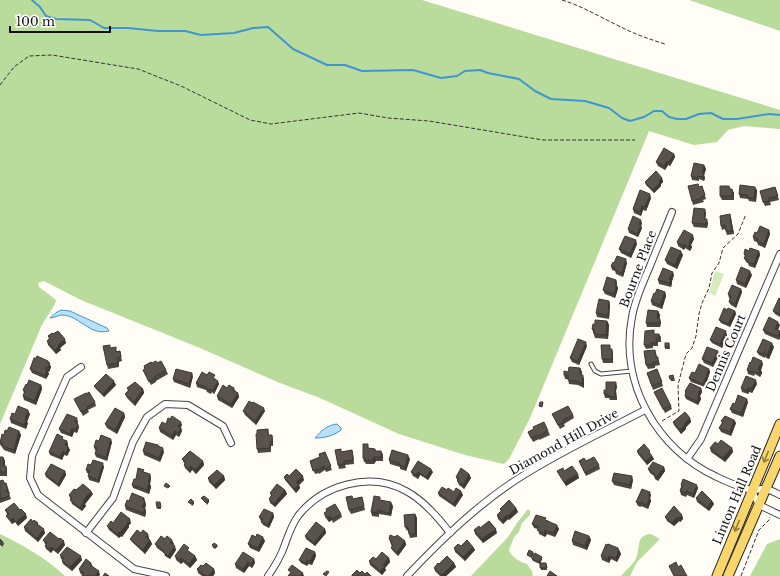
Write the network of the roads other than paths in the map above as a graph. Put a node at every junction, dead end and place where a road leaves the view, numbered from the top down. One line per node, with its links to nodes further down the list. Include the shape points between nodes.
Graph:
1 (672, 212): 5 (street, Bourne Place, via 635,305 630,339)
2 (780, 254): 10 (street, Dennis Court, via 701,439)
3 (591, 364): 5 (lane, via 595,371 601,374)
4 (81, 367): 16 (street, via 67,378 32,456 30,478 38,495)
5 (632, 371): 6 (street, Bourne Place)
6 (646, 410): 10 (street, Bourne Place, via 655,426); 17 (street, Diamond Hill Drive, via 540,464 487,500)
7 (780, 424): 12 (main road, Linton Hall Road, one-way to 12)
8 (231, 443): 16 (street, via 223,426 218,422 188,405 165,404 147,417 133,442 113,498)
9 (780, 456): 11 (main road, Linton Hall Road)
10 (687, 459): 12 (street, Bourne Place, via 716,477)
11 (766, 489): 12 (street); 13 (street); 14 (main road, Linton Hall Road)
12 (752, 491): 14 (street); 21 (main road, Linton Hall Road, one-way to 21)
13 (780, 495)
14 (759, 505): 15 (street); 22 (main road, Linton Hall Road)
15 (780, 515)
16 (86, 533): 18 (street, via 134,569)
17 (450, 533): 19 (street, via 433,513 406,491 374,482 353,483 321,495 304,509); 20 (street, Diamond Hill Drive)
18 (166, 576)
19 (268, 576)
20 (407, 576)
21 (716, 576)
22 (728, 576)

